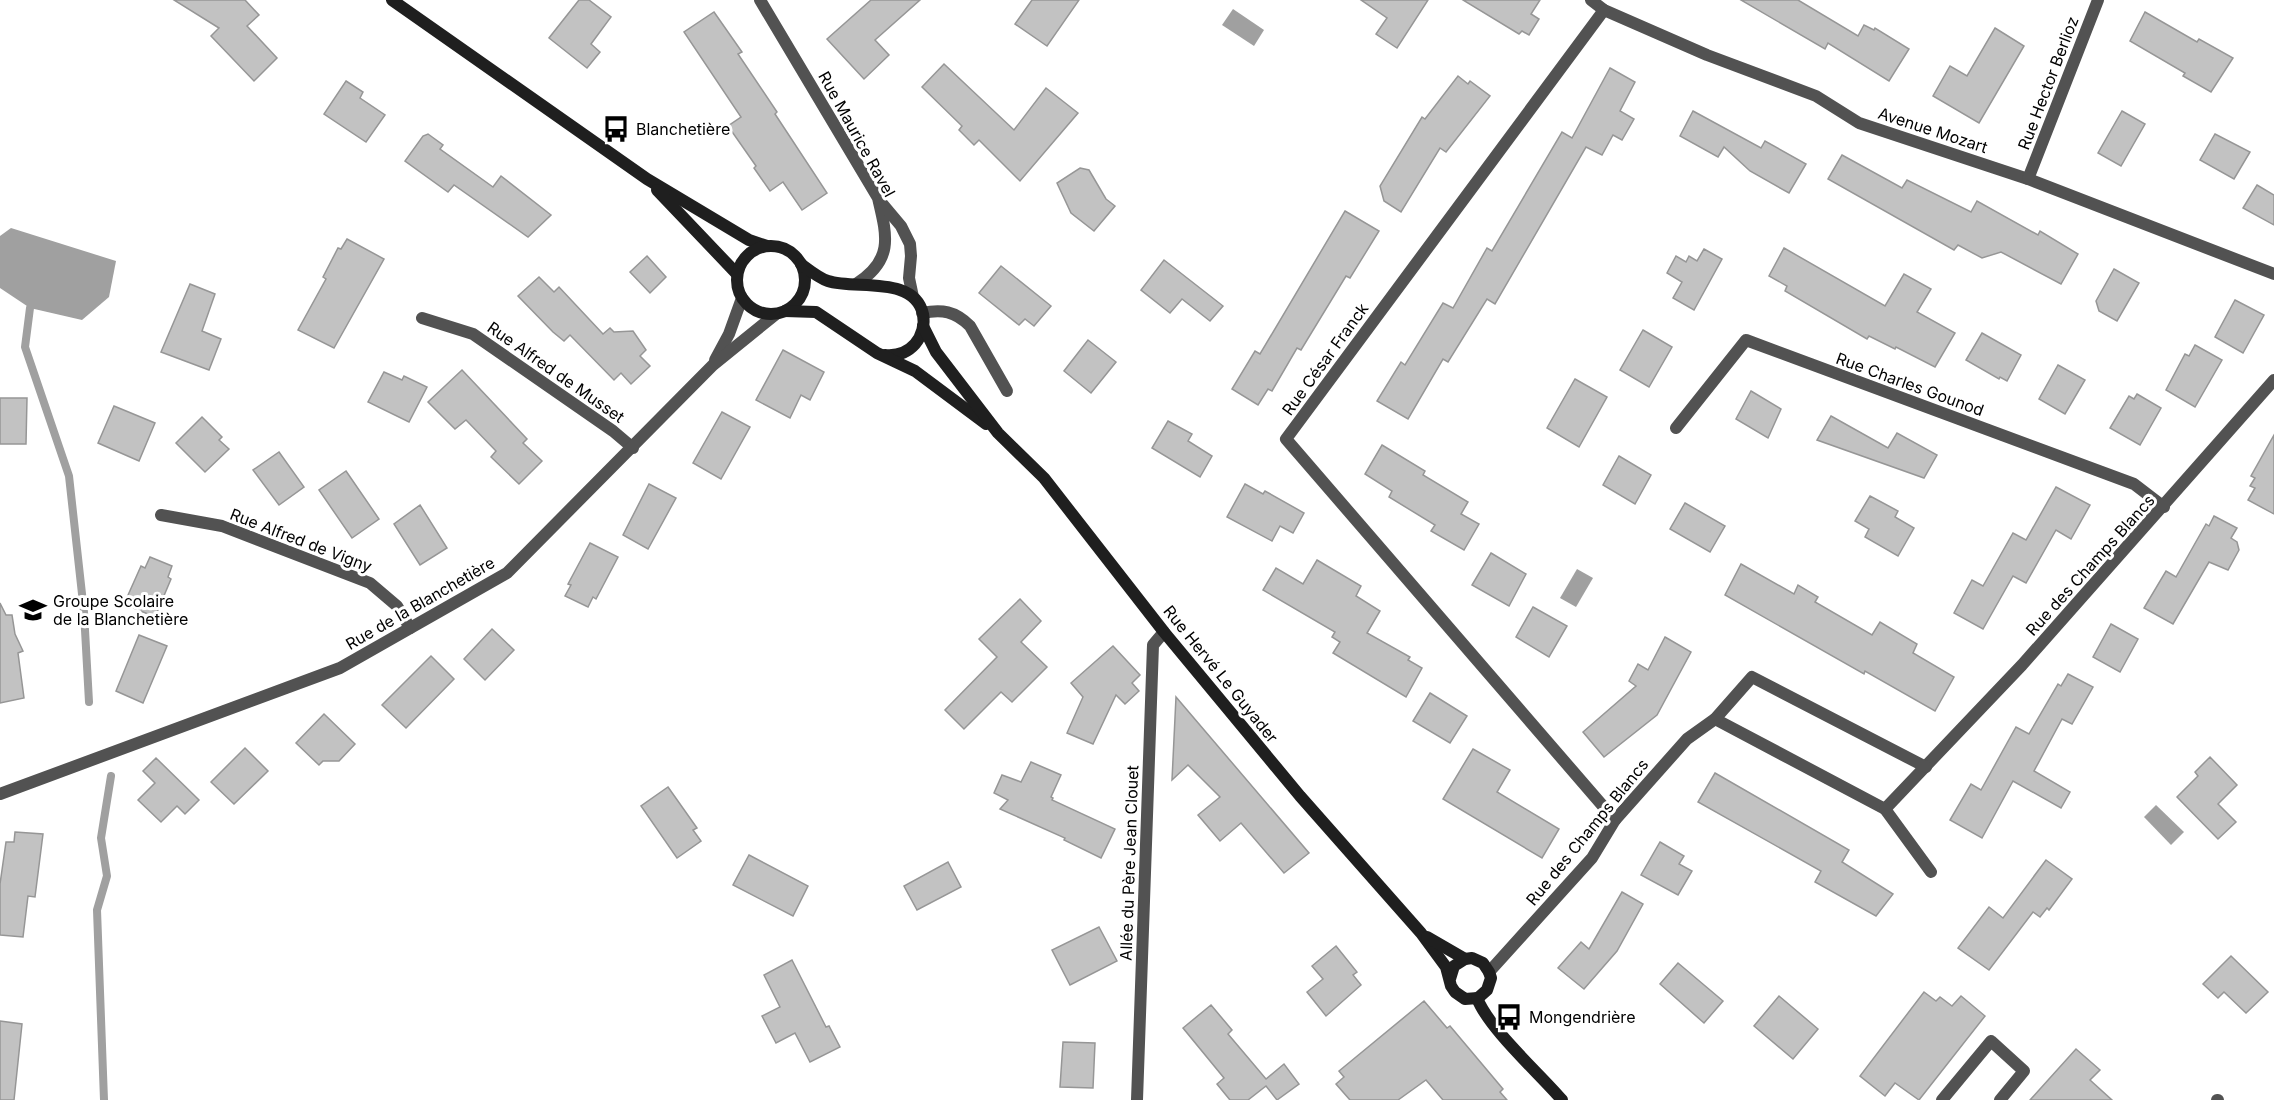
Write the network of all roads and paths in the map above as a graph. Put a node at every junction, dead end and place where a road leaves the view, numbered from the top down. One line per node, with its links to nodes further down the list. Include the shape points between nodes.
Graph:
1 (392, 0): 6 (street)
2 (760, 0): 8 (street, Rue Maurice Ravel)
3 (1591, 0): 5 (street, Avenue Mozart)
4 (2098, 0): 7 (street, Rue Hector Berlioz)
5 (1604, 10): 7 (street, Avenue Mozart, via 1816,96 1858,123); 35 (street, Rue César Franck, via 1286,439)
6 (647, 179): 9 (street, via 749,240); 11 (street)
7 (2028, 179): 12 (street, Avenue Mozart)
8 (878, 198): 13 (street, Rue Maurice Ravel, via 886,229 884,252 875,270); 14 (street, via 910,244)
9 (767, 246): 10 (street, via 787,250); 11 (street, via 744,258)
10 (801, 264): 13 (street, via 828,281); 16 (street, via 801,296)
11 (737, 274): 15 (street)
12 (2274, 274)
13 (856, 284): 14 (street, via 900,289)
14 (913, 297): 17 (street, Rue Hervé Le Guyader)
15 (742, 298): 16 (street, via 762,313); 21 (street)
16 (780, 312): 20 (street, Rue Hervé Le Guyader, via 816,312); 21 (street, Rue de la Blanchetière)
17 (922, 313): 19 (street, Rue Hervé Le Guyader); 23 (street, via 944,310 963,319)
18 (422, 318): 26 (street, Rue Alfred de Musset, via 473,334)
19 (923, 326): 20 (street, via 907,351); 25 (street, Rue Hervé Le Guyader, via 936,352)
20 (884, 355): 25 (street, Rue Hervé Le Guyader, via 915,371)
21 (713, 365): 26 (street, Rue de la Blanchetière)
22 (2274, 380): 27 (street, Rue des Champs Blancs)
23 (1007, 391)
24 (1676, 428): 27 (street, Rue Charles Gounod, via 1746,340 2134,484)
25 (999, 433): 30 (street, Rue Hervé Le Guyader, via 1044,478)
26 (633, 447): 29 (street, Rue de la Blanchetière, via 507,573)
27 (2164, 507): 32 (street, Rue des Champs Blancs)
28 (161, 515): 29 (street, Rue Alfred de Vigny, via 222,526 370,583 397,606)
29 (410, 628): 33 (street, Rue de la Blanchetière, via 340,668)
30 (1164, 632): 37 (street, Rue Hervé Le Guyader, via 1300,796); 42 (street, Allée du Père Jean Clouet, via 1153,645)
31 (1715, 719): 32 (street, Rue des Champs Blancs, via 1752,677); 34 (street); 35 (street, Rue des Champs Blancs, via 1686,739)
32 (1926, 768): 34 (street, Rue des Champs Blancs)
33 (0, 794)
34 (1885, 809): 36 (street)
35 (1615, 820): 39 (street, Rue des Champs Blancs, via 1592,858)
36 (1930, 872)
37 (1421, 933): 38 (street, Rue Hervé Le Guyader); 40 (street, Rue Hervé Le Guyader, via 1446,967)
38 (1465, 959): 39 (street, via 1478,960); 40 (street, via 1454,966)
39 (1489, 972): 41 (street, via 1490,984)
40 (1450, 979): 41 (street, via 1460,996)
41 (1477, 998): 43 (street, via 1481,1008)
42 (1137, 1100)
43 (1562, 1100)
44 (1942, 1100): 45 (street, via 1991,1041 2024,1071)
45 (2000, 1100)

